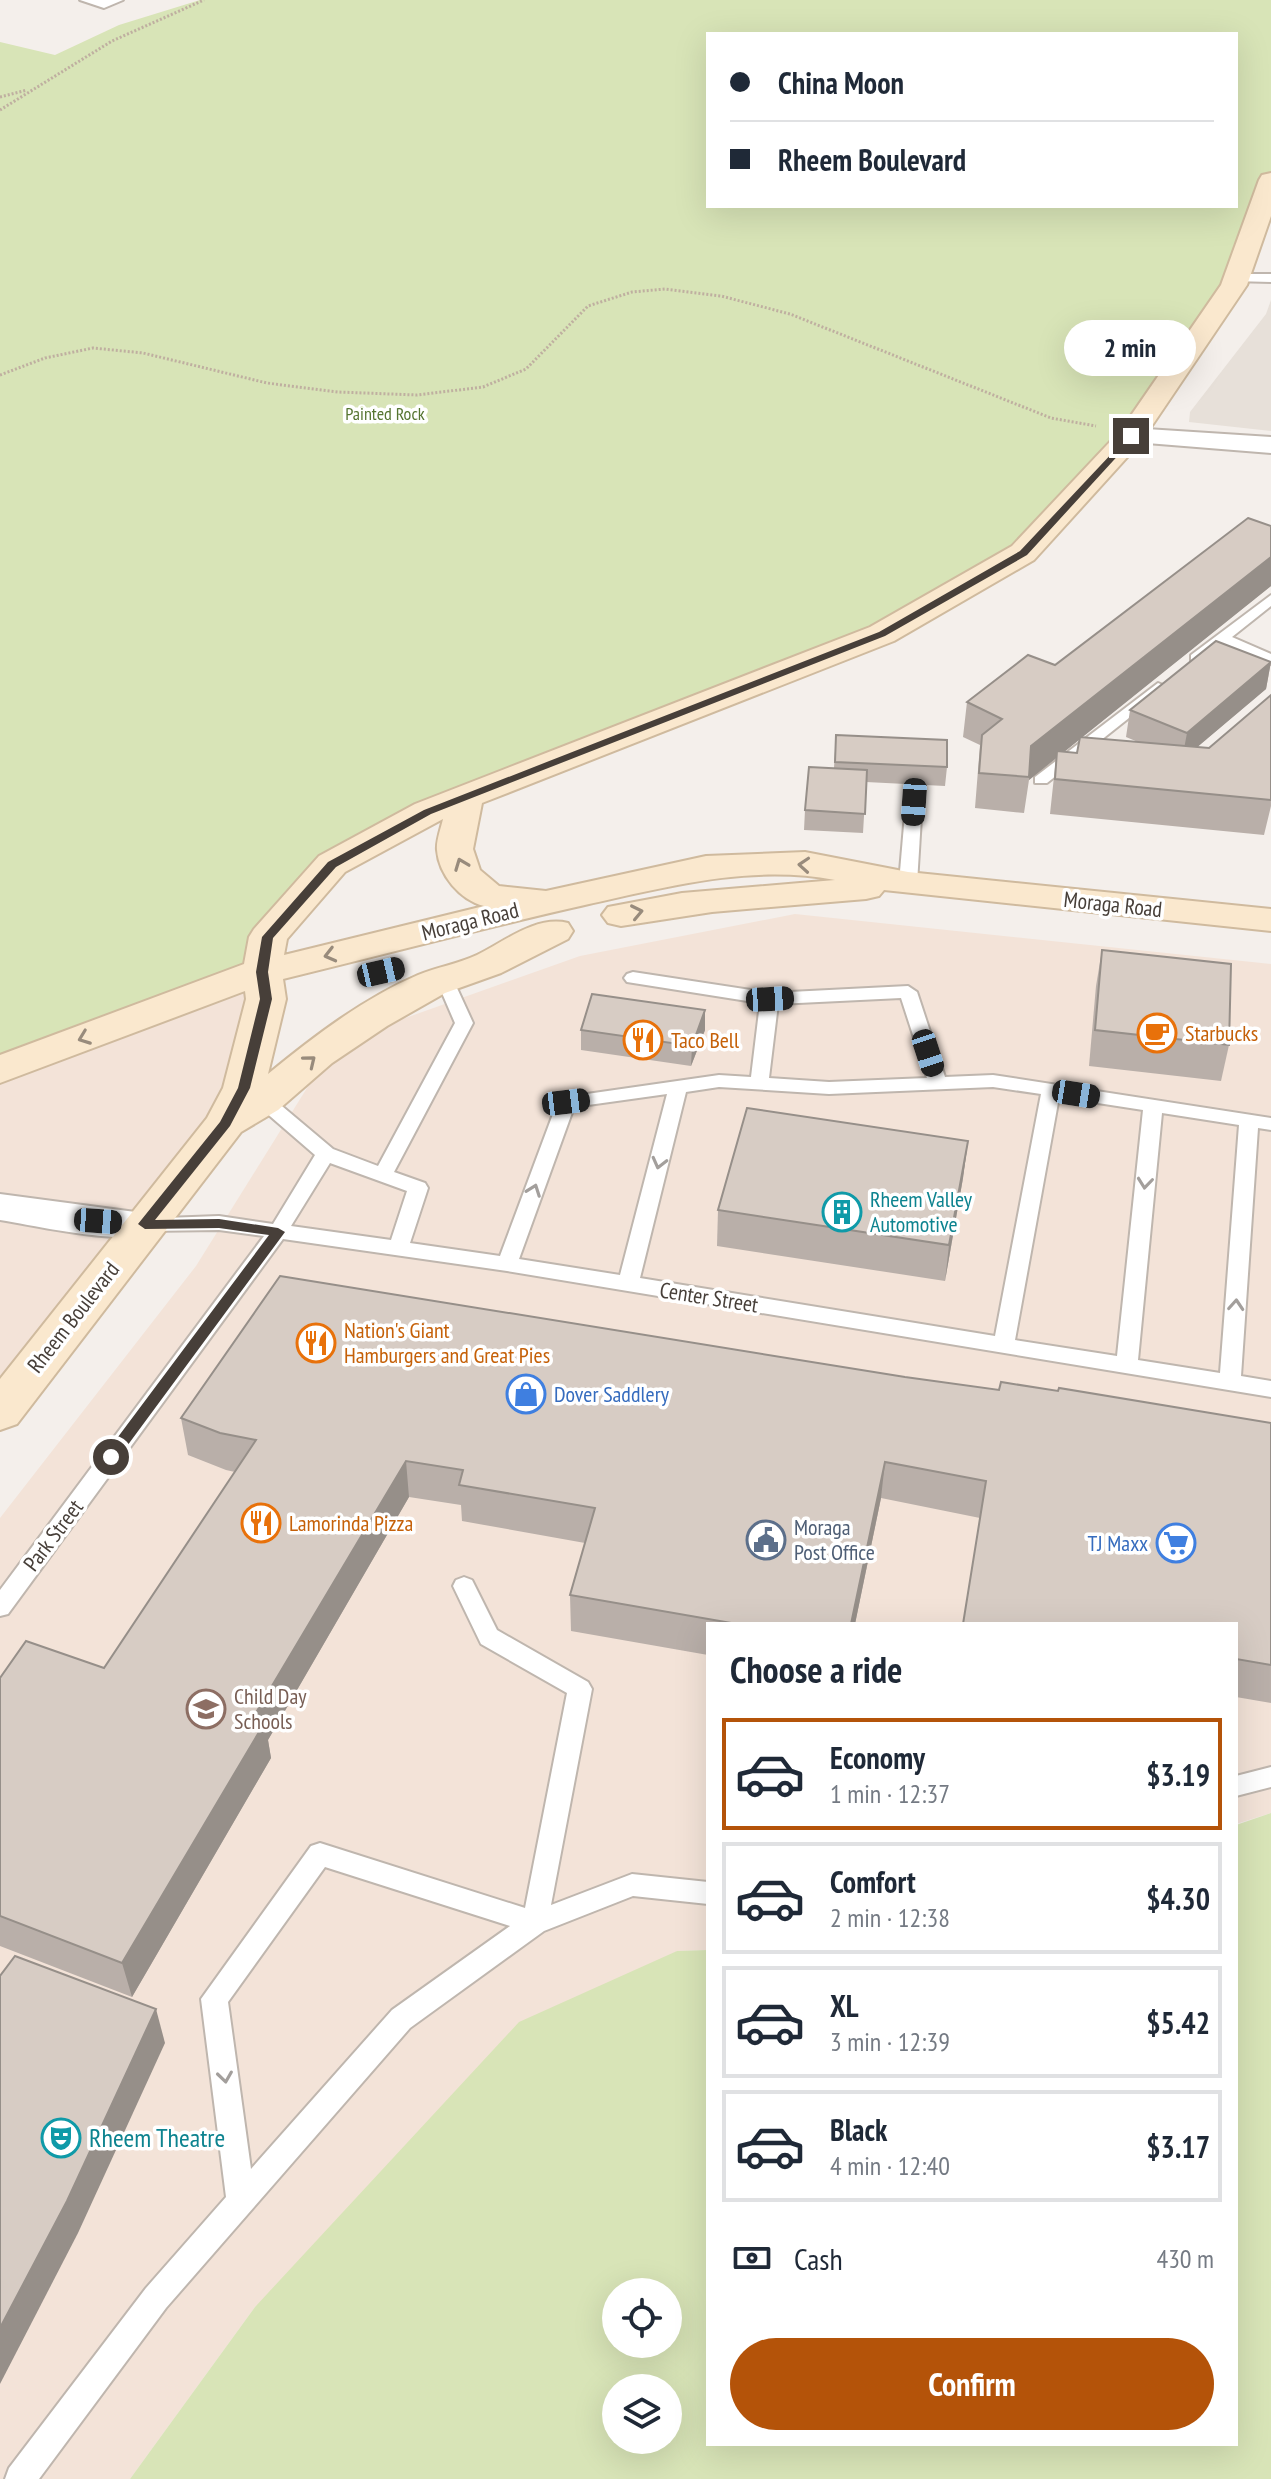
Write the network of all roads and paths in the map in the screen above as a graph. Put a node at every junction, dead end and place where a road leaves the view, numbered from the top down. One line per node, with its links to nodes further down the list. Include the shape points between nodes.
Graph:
1 (85, 0): 2 (lane, via 104,5)
2 (118, 0)
3 (204, 0): 4 (path, via 112,41)
4 (32, 89): 5 (path); 6 (path)
5 (0, 97)
6 (0, 110)
7 (1270, 188): 8 (street, Rheem Boulevard)
8 (1254, 278): 11 (street, Rheem Boulevard)
9 (0, 375): 10 (path, via 93,348 338,392 417,395 483,387 526,369 588,306 632,292 665,289 721,296 790,314 1051,418)
10 (1096, 426)
11 (1131, 436): 12 (street); 17 (street, Rheem Boulevard, via 1023,553 882,634)
12 (1271, 445)
13 (1271, 599): 14 (lane)
14 (1221, 638): 15 (lane); 16 (lane, via 1100,742)
15 (1271, 659)
16 (1041, 780)
17 (465, 798): 20 (street, one-way to 17, via 489,896 463,875 455,849); 24 (street, Rheem Boulevard, via 332,864 268,937)
18 (914, 802): 19 (lane)
19 (908, 883): 20 (street, Moraga Road, via 805,863 706,867); 21 (street, Moraga Road)
20 (553, 916): 23 (street, via 487,965); 24 (street, Moraga Road)
21 (1271, 920)
22 (633, 978): 25 (lane)
23 (445, 979): 31 (street, one-way to 23, via 373,1017); 38 (lane, via 464,1023)
24 (264, 985): 26 (street, Moraga Road, one-way to 26); 32 (street, Moraga Road); 35 (street, Rheem Boulevard, via 244,1088)
25 (770, 999): 27 (lane, via 908,992); 28 (lane)
26 (0, 1070)
27 (938, 1083): 28 (lane, via 829,1088); 30 (lane, via 993,1081)
28 (759, 1084): 29 (lane, via 719,1081)
29 (678, 1087): 43 (lane, one-way to 29, via 566,1102); 44 (lane, one-way to 44)
30 (1051, 1090): 33 (lane); 45 (lane)
31 (263, 1100): 35 (street); 37 (lane)
32 (0, 1102)
33 (1153, 1105): 34 (lane); 46 (lane, one-way to 46)
34 (1249, 1120): 36 (lane); 47 (lane, one-way to 34)
35 (225, 1124): 40 (street, Rheem Boulevard)
36 (1271, 1124)
37 (326, 1154): 38 (lane); 41 (lane, Park Street)
38 (383, 1175): 42 (lane, via 418,1188)
39 (0, 1207): 40 (street)
40 (145, 1224): 41 (lane, Center Street, via 219,1223); 49 (street, Rheem Boulevard)
41 (278, 1232): 42 (lane, Center Street); 51 (lane, Park Street)
42 (398, 1248): 43 (lane, Center Street)
43 (507, 1264): 44 (lane, Center Street)
44 (628, 1284): 45 (lane, Center Street)
45 (1004, 1345): 46 (lane, Center Street)
46 (1127, 1366): 47 (lane, Center Street)
47 (1230, 1383): 48 (lane, Center Street)
48 (1271, 1389)
49 (0, 1412)
50 (464, 1586): 55 (lane, via 489,1637 580,1689)
51 (0, 1607)
52 (1271, 1777): 53 (lane)
53 (1238, 1785)
54 (706, 1893): 55 (lane, via 632,1885)
55 (535, 1923): 56 (lane, via 401,2019); 56 (lane, one-way to 56, via 320,1854 214,1999)
56 (241, 2201): 57 (lane, via 156,2298)
57 (20, 2479)

